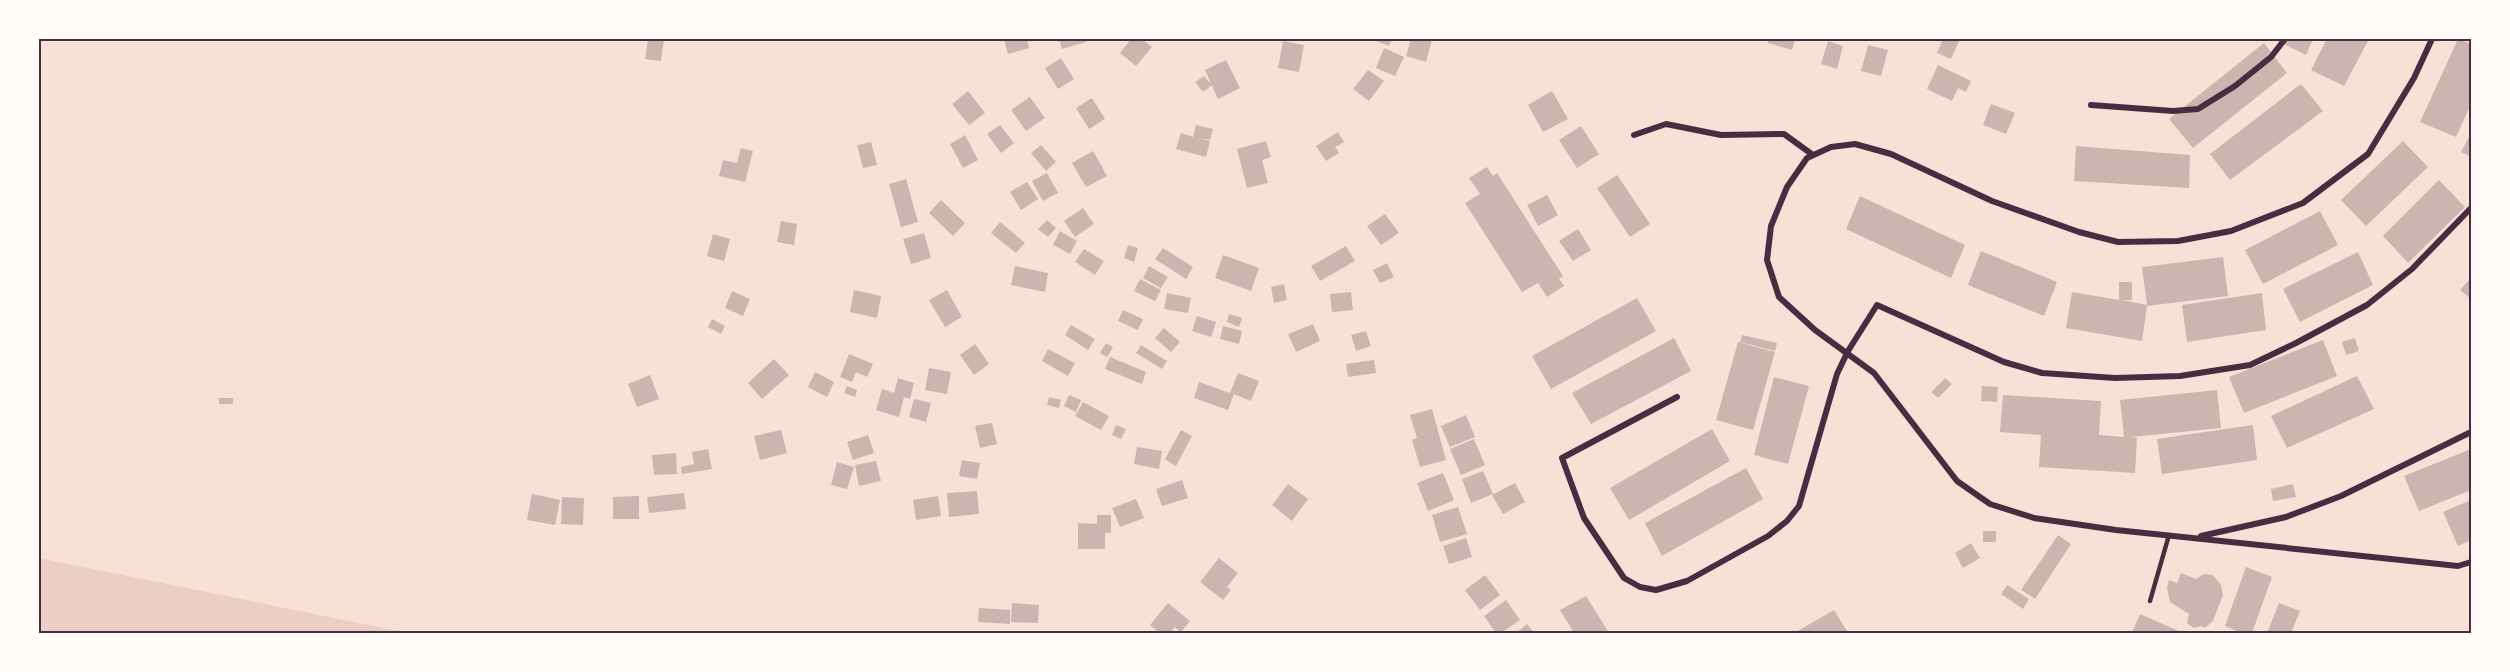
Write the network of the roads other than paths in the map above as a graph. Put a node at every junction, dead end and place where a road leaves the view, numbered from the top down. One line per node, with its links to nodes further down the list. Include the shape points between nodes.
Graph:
1 (2285, 39): 3 (street, via 2271,57 2235,86 2198,109)
2 (2432, 39): 5 (street, via 2415,78 2368,154 2302,203 2231,231 2178,241 2118,242 2079,232 1992,201 1891,154 1855,144 1831,147)
3 (2091, 105)
4 (1634, 135): 5 (street, via 1666,124 1721,135 1784,134)
5 (1813, 155): 7 (street, via 1787,188 1771,226 1767,260 1779,297 1815,330)
6 (2471, 208): 7 (street, via 2412,269 2367,305 2250,365 2180,376 2115,378 2042,373 2004,362 1877,305)
7 (1848, 351): 8 (street, via 1837,375 1807,483 1793,514 1768,536 1687,581 1656,590 1624,578 1584,518 1562,458); 10 (street, via 1880,380 1957,481 1990,504 2034,518)
8 (1677, 397)
9 (2471, 432): 11 (street, via 2342,496 2297,513)
10 (2169, 535): 11 (street); 13 (lane)
11 (2195, 537): 12 (street, via 2458,566)
12 (2471, 562)
13 (2150, 601)

